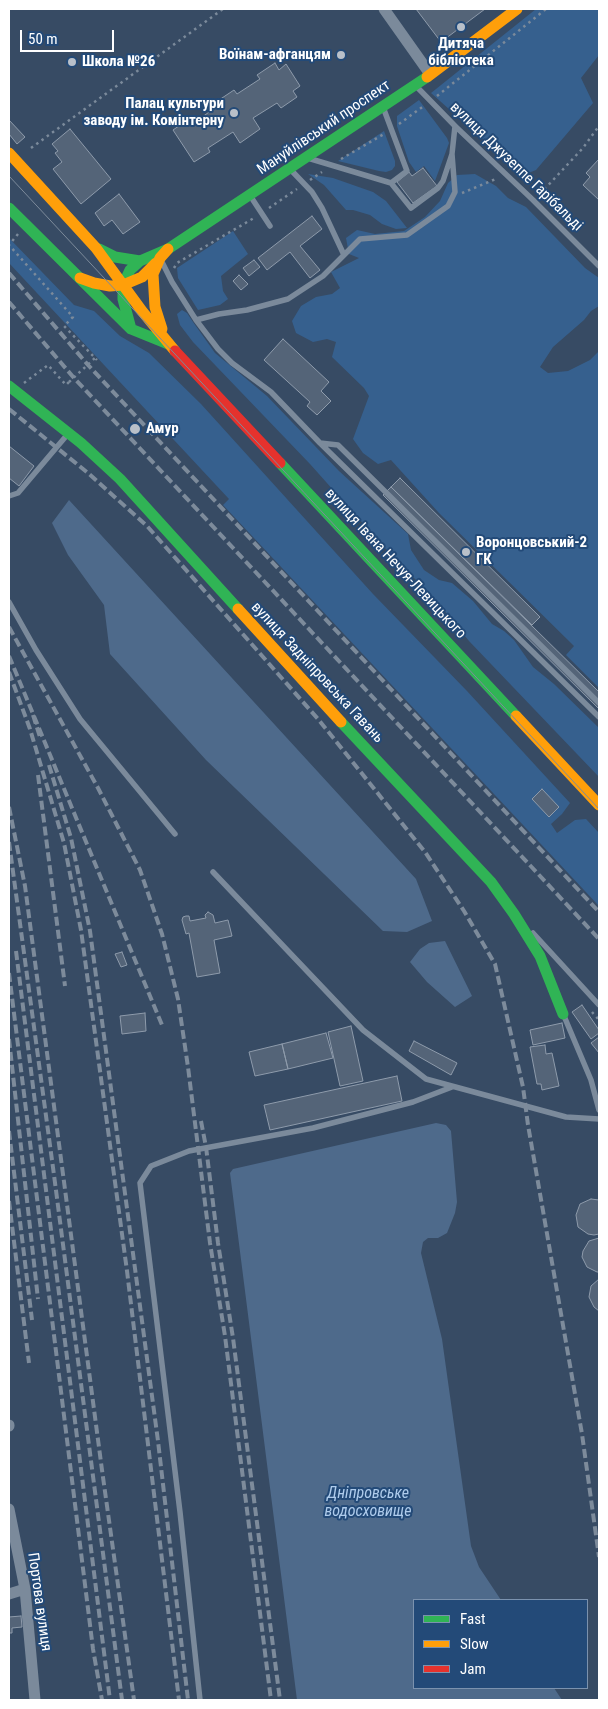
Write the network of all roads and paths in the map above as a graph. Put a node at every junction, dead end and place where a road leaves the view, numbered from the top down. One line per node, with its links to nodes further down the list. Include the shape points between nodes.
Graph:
1 (222, 9): 12 (path)
2 (384, 9): 5 (street)
3 (517, 9): 5 (main road, Мануйлівський проспект)
4 (546, 9): 7 (path)
5 (430, 74): 6 (main road, Мануйлівський проспект)
6 (415, 85): 7 (lane, вулиця Джузеппе Гарібальді); 8 (main road, Мануйлівський проспект)
7 (431, 101): 9 (lane, вулиця Джузеппе Гарібальді); 11 (path)
8 (383, 107): 11 (lane); 15 (main road, Мануйлівський проспект)
9 (455, 126): 14 (lane); 18 (lane, вулиця Джузеппе Гарібальді)
10 (599, 126): 23 (path, via 583,148)
11 (391, 130): 16 (path); 19 (lane, via 406,171)
12 (31, 148)
13 (9, 153): 28 (main road, вулиця Івана Нечуя-Левицького)
14 (452, 154): 19 (lane, via 438,188 411,208); 22 (lane)
15 (306, 158): 16 (lane); 17 (main road, Мануйлівський проспект)
16 (331, 165): 19 (lane); 20 (path)
17 (290, 169): 20 (lane); 21 (main road, Мануйлівський проспект)
18 (507, 176): 22 (path); 23 (lane, вулиця Джузеппе Гарібальді)
19 (391, 183)
20 (304, 184): 25 (path); 30 (lane, via 322,208)
21 (250, 195): 25 (lane); 29 (main road, Мануйлівський проспект)
22 (453, 195): 30 (lane, via 448,206 407,235 360,239)
23 (533, 200): 34 (lane, вулиця Джузеппе Гарібальді)
24 (9, 208): 35 (main road, вулиця Івана Нечуя-Левицького)
25 (262, 213): 26 (lane); 33 (path)
26 (270, 226)
27 (18, 233): 40 (path, via 9,246 73,317 64,326 96,359 66,385 48,365)
28 (96, 248): 32 (main road, via 115,257); 36 (main road, вулиця Івана Нечуя-Левицького)
29 (168, 248): 31 (main road); 32 (main road, Мануйлівський проспект)
30 (344, 255): 37 (lane, via 324,276 288,299)
31 (160, 258): 36 (main road, via 142,276); 37 (lane); 39 (main road, via 153,274 153,289 155,307)
32 (140, 261): 36 (main road, via 130,270)
33 (177, 264)
34 (599, 266)
35 (77, 276): 36 (main road, via 94,283); 38 (main road, вулиця Івана Нечуя-Левицького)
36 (123, 285): 38 (main road, via 123,299); 39 (main road, вулиця Івана Нечуя-Левицького)
37 (196, 320): 43 (lane, via 232,363 271,392)
38 (132, 330): 39 (main road, вулиця Івана Нечуя-Левицького)
39 (169, 344): 48 (main road, вулиця Івана Нечуя-Левицького)
40 (36, 373)
41 (9, 386): 42 (main road, вулиця Задніпровська Гавань)
42 (69, 433): 44 (lane, via 18,493); 51 (main road, вулиця Задніпровська Гавань, via 120,480 491,882)
43 (320, 442): 46 (lane, via 338,445); 47 (lane)
44 (9, 496)
45 (9, 602): 49 (lane, via 80,720)
46 (599, 703)
47 (599, 717)
48 (599, 805)
49 (175, 834)
50 (213, 872): 54 (lane, via 363,1030 426,1079)
51 (514, 914): 52 (lane); 53 (main road, вулиця Задніпровська Гавань, via 540,956)
52 (599, 1004)
53 (563, 1014): 55 (lane, via 591,1080)
54 (452, 1087): 56 (lane, via 566,1117); 61 (lane, via 413,1102 313,1128 188,1151 150,1166 140,1183)
55 (599, 1110)
56 (599, 1119)
57 (9, 1509): 58 (street, Портова вулиця)
58 (25, 1589): 59 (street); 60 (street, Портова вулиця)
59 (9, 1594)
60 (35, 1700)
61 (200, 1700)

